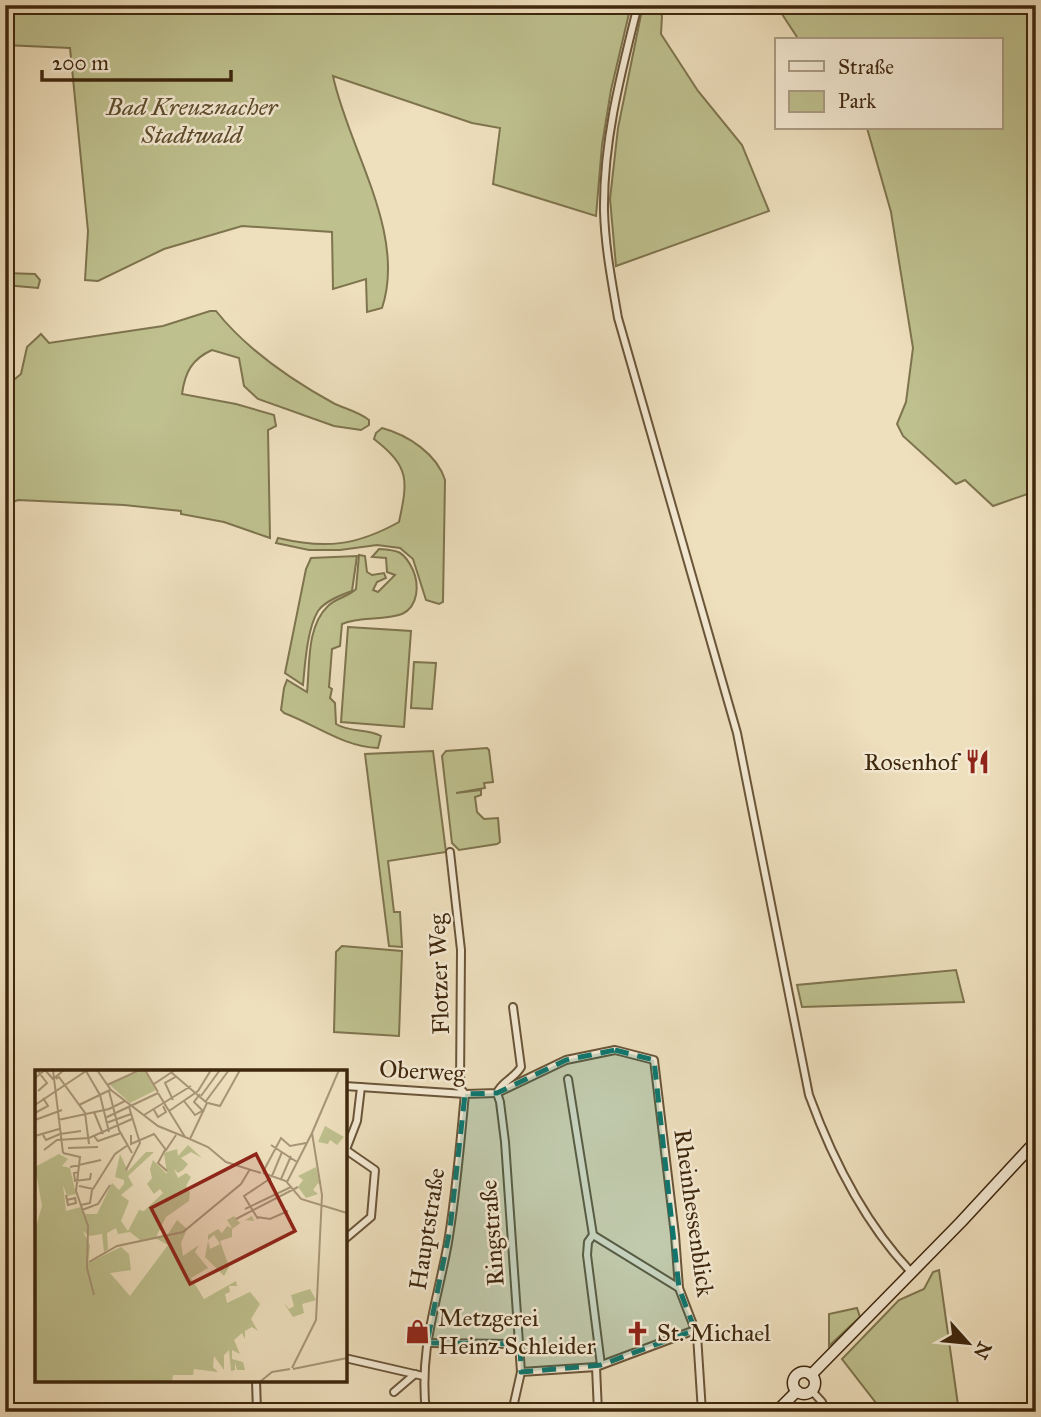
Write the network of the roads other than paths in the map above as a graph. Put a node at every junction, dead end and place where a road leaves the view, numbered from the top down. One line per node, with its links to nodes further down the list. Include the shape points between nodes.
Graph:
1 (638, 5): 14 (street, via 616,94 607,155 604,211 618,318 737,733 809,1095 846,1177)
2 (450, 852): 9 (street, Flotzer Weg, via 461,950 460,1088)
3 (513, 1007): 8 (street, Oberweg, via 521,1067)
4 (654, 1059): 8 (street, Oberweg, via 615,1050 566,1060); 15 (street, Rheinhessenblick)
5 (568, 1079): 12 (street)
6 (346, 1086): 7 (street, Oberweg)
7 (361, 1087): 9 (street, Oberweg); 11 (street, via 357,1121)
8 (496, 1093): 9 (street, Oberweg); 18 (street, Ringstraße, via 505,1142)
9 (465, 1094): 17 (street, Hauptstraße, via 450,1229)
10 (1036, 1141): 14 (main road)
11 (346, 1151): 13 (street, via 374,1170 371,1217)
12 (593, 1235): 15 (street); 20 (street, via 587,1255)
13 (346, 1238)
14 (912, 1273): 23 (main road)
15 (679, 1289): 16 (street, Rheinhessenblick)
16 (695, 1330): 20 (street); 33 (street, Rheinhessenblick)
17 (426, 1343): 18 (street); 22 (street, Hauptstraße)
18 (520, 1344): 21 (street, Ringstraße)
19 (346, 1358): 22 (street)
20 (598, 1366): 21 (street); 32 (street)
21 (521, 1372): 31 (street, Ringstraße)
22 (419, 1375): 27 (street); 28 (street, Hauptstraße)
23 (811, 1375): 25 (main road, via 795,1377); 26 (main road, via 815,1382)
24 (256, 1382): 29 (street)
25 (797, 1391): 26 (main road); 34 (main road)
26 (812, 1391): 35 (street)
27 (394, 1392)
28 (426, 1409): 30 (street)
29 (257, 1412)
30 (416, 1412)
31 (512, 1412)
32 (598, 1412)
33 (702, 1412)
34 (776, 1412)
35 (826, 1412)

